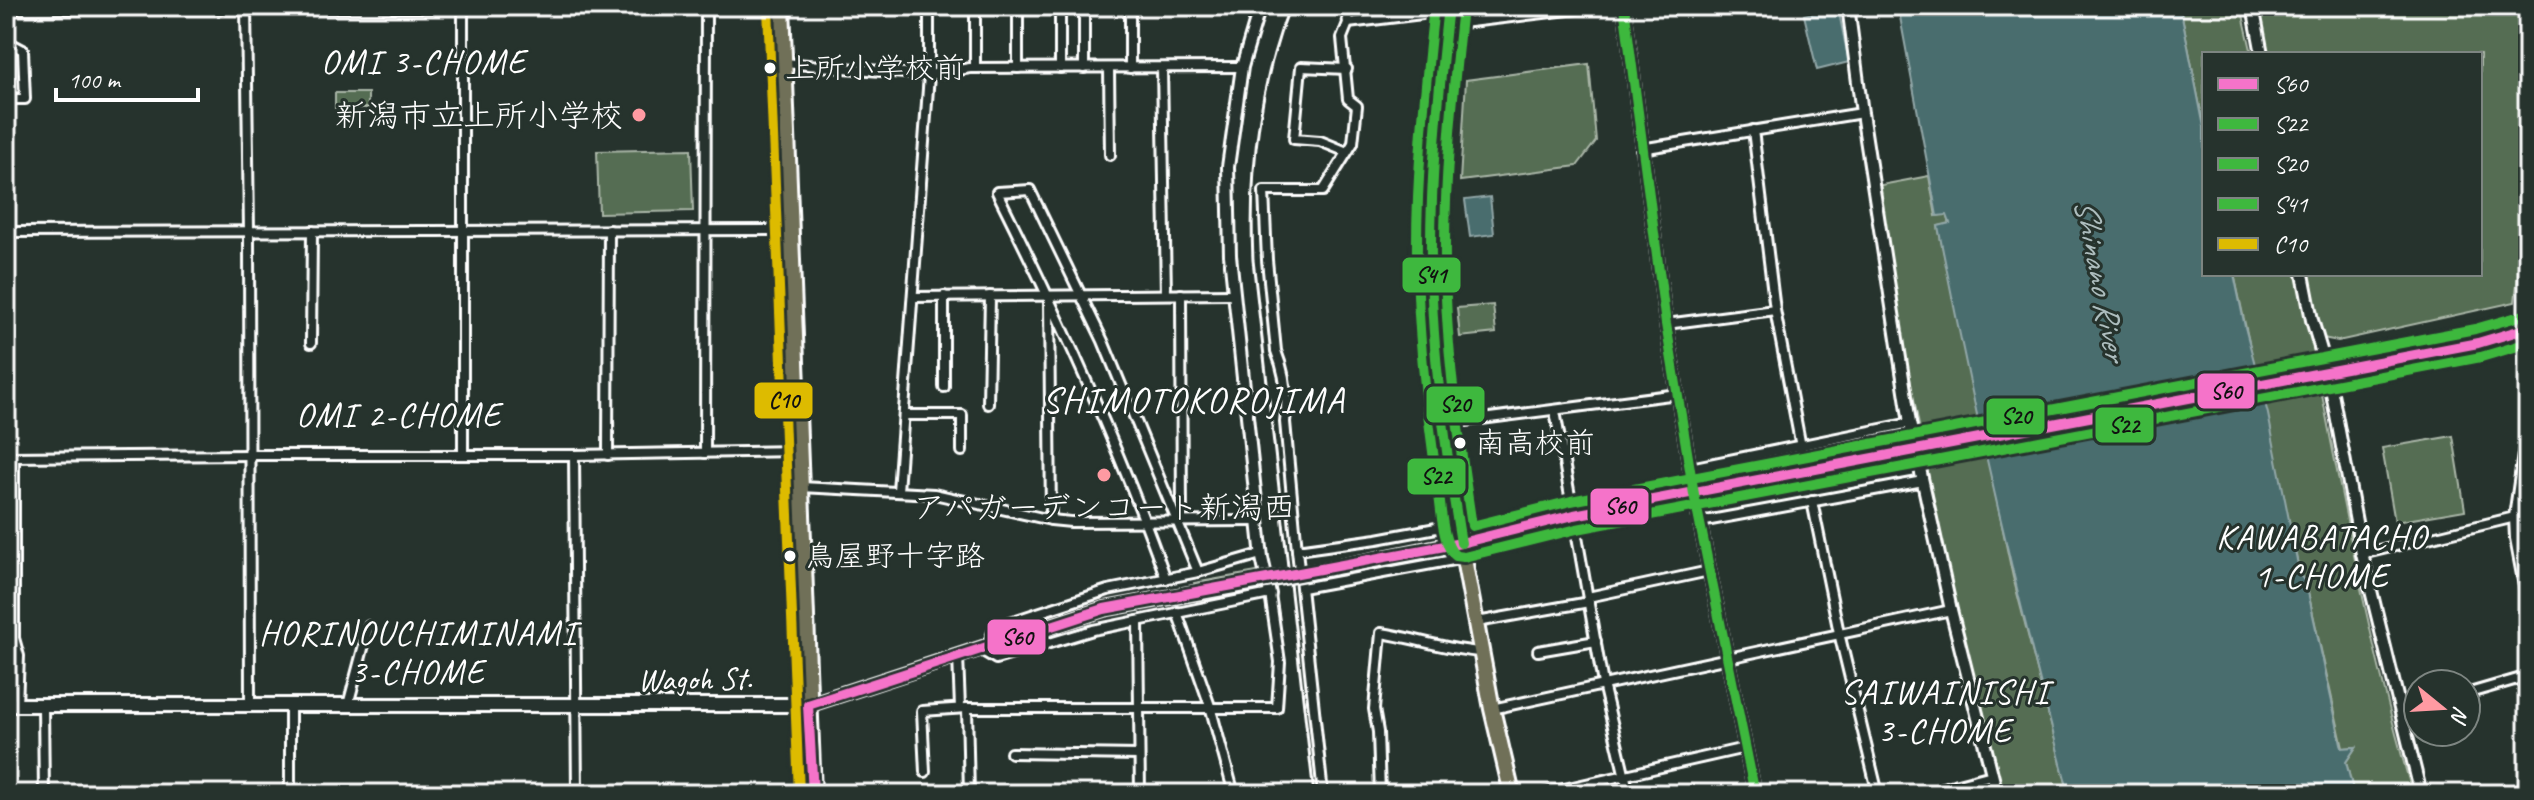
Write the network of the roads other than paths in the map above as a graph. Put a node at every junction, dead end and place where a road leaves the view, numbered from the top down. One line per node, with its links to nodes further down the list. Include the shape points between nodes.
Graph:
1 (463, 6): 2 (street); 20 (street); 43 (street)
2 (620, 6): 3 (street)
3 (671, 6): 4 (street)
4 (706, 6): 5 (street); 45 (street)
5 (782, 6): 26 (main road)
6 (929, 6): 36 (street)
7 (975, 6): 28 (street)
8 (1018, 6): 29 (street)
9 (1060, 6): 30 (street)
10 (1084, 6): 31 (street)
11 (1130, 6): 33 (street)
12 (1260, 6): 27 (street)
13 (1346, 6): 23 (street)
14 (1602, 6): 22 (street)
15 (1624, 6): 40 (street)
16 (1848, 6): 38 (street)
17 (2253, 6): 25 (street)
18 (75, 7): 19 (street); 21 (street)
19 (132, 7): 20 (street)
20 (246, 7): 47 (street)
21 (6, 9)
22 (1447, 14): 23 (street); 71 (main road, via 1432,166 1431,265)
23 (1348, 23): 35 (street, via 1342,38)
24 (6, 41): 37 (street, via 23,50 25,99)
25 (2262, 52)
26 (784, 63): 36 (street); 46 (main road)
27 (1242, 67): 34 (street); 55 (street, via 1228,167)
28 (975, 68): 29 (street); 36 (street)
29 (1018, 68): 30 (street)
30 (1060, 68): 31 (street)
31 (1084, 68): 32 (street)
32 (1109, 68): 33 (street); 42 (street)
33 (1130, 68): 34 (street)
34 (1162, 68): 53 (street)
35 (1347, 69): 41 (street, via 1348,99 1357,106); 41 (street, via 1301,67 1294,139 1320,141)
36 (929, 75): 60 (street)
37 (6, 99)
38 (1862, 113): 39 (street); 70 (street)
39 (1753, 130): 40 (street); 61 (street)
40 (1641, 149): 62 (street)
41 (1347, 152): 98 (street, via 1323,191 1264,191)
42 (1110, 155)
43 (463, 230): 44 (street); 48 (street); 77 (street)
44 (609, 230): 45 (street); 80 (street)
45 (707, 230): 46 (street); 76 (street)
46 (791, 230): 74 (main road)
47 (249, 231): 48 (street); 49 (street); 78 (street)
48 (312, 231): 64 (street)
49 (6, 232)
50 (2528, 257): 51 (street)
51 (2528, 269)
52 (2303, 276): 101 (street, via 2329,377)
53 (1166, 294): 54 (street); 57 (street)
54 (1181, 294): 55 (street); 93 (street)
55 (1234, 294): 94 (street)
56 (1049, 295): 57 (street); 57 (street, via 997,192 1030,190); 59 (street); 92 (street); 95 (street)
57 (1082, 295): 93 (street)
58 (944, 296): 59 (street); 60 (street); 65 (street)
59 (990, 296): 67 (street)
60 (913, 297): 69 (street)
61 (1775, 310): 62 (street); 73 (street)
62 (1666, 324): 66 (street)
63 (2528, 328): 86 (main road, Wagoh St., bridge, via 2478,343)
64 (311, 343)
65 (944, 387)
66 (1678, 394): 68 (street); 82 (street)
67 (988, 404)
68 (1555, 411): 71 (street); 90 (street)
69 (904, 415): 75 (street, via 962,415); 85 (street)
70 (1910, 423): 73 (street); 83 (street)
71 (1442, 424): 97 (main road)
72 (2528, 426): 87 (street)
73 (1801, 447): 82 (street)
74 (799, 451): 76 (street); 84 (main road)
75 (962, 451)
76 (705, 453): 80 (street)
77 (463, 454): 78 (street); 79 (street)
78 (250, 455): 81 (street); 129 (street)
79 (574, 455): 80 (street); 130 (street)
80 (608, 455)
81 (10, 457): 125 (street, via 14,638 19,656)
82 (1690, 468): 86 (street)
83 (1923, 481): 88 (street); 110 (street)
84 (801, 487): 85 (street); 128 (main road)
85 (898, 491): 92 (street)
86 (1694, 494): 90 (main road, Wagoh St.); 96 (street)
87 (2519, 495): 89 (street); 91 (street)
88 (1812, 501): 96 (street); 115 (street)
89 (2528, 510)
90 (1574, 515): 99 (main road, Wagoh St.); 108 (street)
91 (2515, 517): 101 (street); 102 (street)
92 (1051, 520): 95 (street)
93 (1180, 521): 94 (street); 95 (street); 104 (street)
94 (1258, 521): 100 (street)
95 (1146, 522): 105 (street)
96 (1700, 522): 103 (street)
97 (1458, 524): 98 (street); 99 (main road)
98 (1297, 550): 106 (street)
99 (1462, 550): 106 (street); 113 (main road); 117 (main road, Wagoh St., bridge, via 1442,546 1104,609)
100 (1261, 554): 104 (street); 107 (street)
101 (2362, 554): 136 (street)
102 (2525, 564): 109 (street)
103 (1709, 571): 108 (street); 121 (street)
104 (1198, 572): 105 (street)
105 (1166, 579): 117 (street, via 1108,590 995,627)
106 (1302, 588): 151 (street)
107 (1270, 594): 111 (street); 131 (street, via 1280,662 1277,708)
108 (1588, 600): 113 (street); 116 (street)
109 (2528, 602)
110 (1951, 610): 115 (street); 143 (street)
111 (1177, 612): 112 (street); 131 (street)
112 (1138, 621): 117 (street, via 996,659); 134 (street)
113 (1477, 622): 119 (main road)
114 (369, 626): 127 (street)
115 (1839, 633): 121 (street); 157 (street)
116 (1596, 641): 118 (street); 123 (street)
117 (984, 649): 120 (main road, Wagoh St.)
118 (1538, 651)
119 (1483, 653): 135 (main road); 152 (street, via 1381,633 1374,709)
120 (958, 656): 128 (main road, Wagoh St.); 133 (street)
121 (1726, 657): 123 (street); 137 (street)
122 (2528, 676): 124 (street)
123 (1603, 684): 135 (street); 142 (street)
124 (2482, 689)
125 (11, 705): 126 (main road, Wagoh St.)
126 (43, 705): 129 (main road, Wagoh St.); 144 (street)
127 (348, 705): 130 (main road, Wagoh St.); 132 (main road, Wagoh St.)
128 (808, 705): 130 (main road, Wagoh St.); 147 (main road)
129 (250, 706): 132 (main road, Wagoh St.)
130 (576, 706): 146 (street)
131 (1210, 706): 134 (street); 150 (street)
132 (290, 707): 145 (street)
133 (963, 708): 134 (street); 141 (street, via 922,711); 148 (street)
134 (1139, 708): 140 (street)
135 (1492, 709): 153 (main road)
136 (2402, 709)
137 (1745, 748): 142 (street); 156 (street)
138 (2411, 748): 160 (street)
139 (1011, 753): 140 (street)
140 (1139, 755): 149 (street)
141 (925, 772)
142 (1624, 775): 154 (street); 155 (street)
143 (1992, 775): 158 (street); 159 (street)
144 (44, 794)
145 (290, 794)
146 (577, 794)
147 (813, 794)
148 (969, 794)
149 (1140, 794)
150 (1232, 794)
151 (1323, 794)
152 (1380, 794)
153 (1512, 794)
154 (1542, 794)
155 (1629, 794)
156 (1755, 794)
157 (1878, 794)
158 (1920, 794)
159 (1997, 794)
160 (2421, 794)

